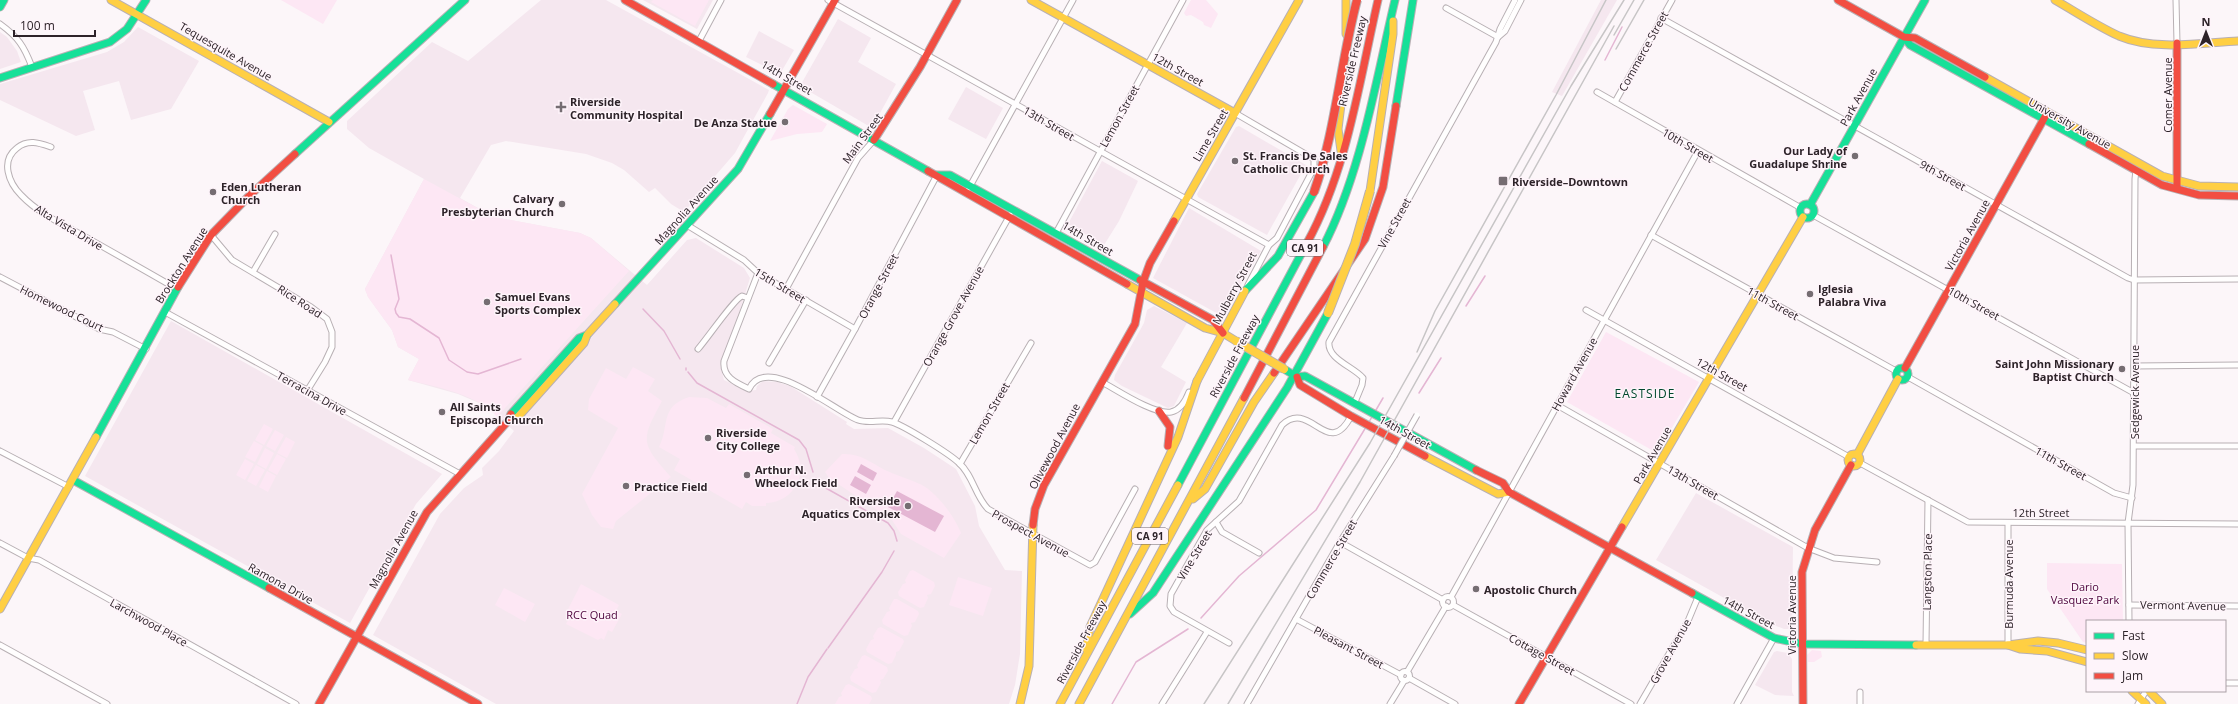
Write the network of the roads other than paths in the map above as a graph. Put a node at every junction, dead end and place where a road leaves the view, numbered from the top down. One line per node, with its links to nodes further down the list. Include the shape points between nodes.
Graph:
1 (4, 0): 25 (main road)
2 (111, 0): 27 (main road, Tequesquite Avenue)
3 (146, 0): 27 (main road)
4 (465, 0): 47 (main road, Brockton Avenue)
5 (625, 0): 33 (main road, 14th Street)
6 (721, 0): 33 (street)
7 (957, 0): 36 (main road, Main Street)
8 (1031, 0): 28 (main road, 12th Street)
9 (1073, 0): 28 (street)
10 (1183, 0): 37 (street, Lemon Street)
11 (1299, 0): 45 (main road, Lime Street)
12 (1346, 0): 54 (main road, via 1345,79 1338,129)
13 (1357, 0): 87 (main road, bridge, via 1325,164 1314,192 1278,256)
14 (1378, 0): 54 (main road, Riverside Freeway / CA 91)
15 (1413, 0): 132 (main road, via 1385,178 1364,239 1254,402 1205,489)
16 (1515, 0): 31 (street, Vine Street)
17 (1521, 0): 31 (street, Vine Street, via 1505,31)
18 (1672, 0): 29 (street, Commerce Street)
19 (1838, 0): 32 (main road, University Avenue)
20 (1925, 0): 32 (main road, Park Avenue)
21 (2055, 0): 35 (main road, via 2131,40 2150,44)
22 (2176, 0): 35 (street, Comer Avenue)
23 (832, 1): 36 (street, 13th Street); 40 (main road, Magnolia Avenue)
24 (1394, 4): 104 (main road, bridge, via 1393,34 1370,191 1355,244 1328,314); 132 (main road, CA 91, via 1355,166 1332,229)
25 (0, 7)
26 (1446, 8): 31 (street)
27 (138, 14): 38 (main road, via 123,34 110,42); 47 (main road, Tequesquite Avenue)
28 (1063, 18): 37 (main road, 12th Street); 43 (street)
29 (1661, 18): 42 (street, Commerce Street); 48 (street, 9th Street)
30 (0, 24): 38 (street, via 17,36)
31 (1498, 37): 112 (street, Vine Street, via 1329,342 1329,349 1334,356 1363,378)
32 (1904, 37): 44 (main road, University Avenue, via 1915,38); 46 (main road, University Avenue, via 1910,45); 48 (main road, Park Avenue)
33 (699, 40): 40 (main road, 14th Street)
34 (2238, 41): 35 (main road)
35 (2177, 43): 58 (main road, Comer Avenue)
36 (927, 55): 43 (street, 13th Street); 49 (main road, Main Street)
37 (1148, 65): 45 (main road, 12th Street); 52 (street, Lemon Street)
38 (32, 67): 39 (main road)
39 (0, 78)
40 (785, 89): 49 (main road, 14th Street); 70 (main road, Magnolia Avenue, via 744,161)
41 (1597, 92): 42 (street, 10th Street)
42 (1615, 102): 51 (street, 10th Street)
43 (1014, 103): 52 (street, 13th Street); 60 (street)
44 (2048, 112): 46 (main road, Victoria Avenue); 55 (main road, University Avenue)
45 (1235, 113): 53 (street, 12th Street); 63 (main road, Lime Street)
46 (2043, 120): 56 (main road, University Avenue); 65 (main road, Victoria Avenue)
47 (329, 122): 74 (main road, Brockton Avenue)
48 (1855, 125): 64 (main road, Park Avenue); 65 (street, 9th Street)
49 (874, 140): 57 (main road, 14th Street); 84 (street, Main Street, via 858,158)
50 (51, 147): 83 (street, Alta Vista Drive, via 36,142 25,143 11,155 7,170 22,196 50,217)
51 (1698, 151): 66 (street, 10th Street); 75 (street, Howard Avenue)
52 (1099, 152): 63 (street, 13th Street); 72 (street, Lemon Street)
53 (1314, 159): 76 (street, Mulberry Street, via 1314,168 1277,238)
54 (1342, 159): 166 (main road, Riverside Freeway / CA 91, via 1331,194 1315,230)
55 (2139, 163): 56 (street, Sedgewick Avenue); 58 (main road, University Avenue)
56 (2136, 172): 61 (main road, University Avenue); 81 (street, Sedgewick Avenue)
57 (937, 175): 60 (main road, 14th Street, via 950,175); 94 (street, Orange Street)
58 (2177, 182): 59 (main road, University Avenue, via 2202,187); 61 (main road, Comer Avenue)
59 (2238, 187)
60 (968, 189): 67 (main road, 14th Street)
61 (2176, 191): 62 (main road, University Avenue, via 2199,195)
62 (2238, 196)
63 (1186, 199): 76 (street, 13th Street); 82 (main road, Lime Street, via 1150,263)
64 (1810, 205): 66 (main road); 68 (main road, via 1814,210)
65 (1996, 205): 81 (street, 9th Street); 85 (main road, Victoria Avenue)
66 (1801, 208): 69 (main road)
67 (1011, 214): 71 (main road, 14th Street); 72 (main road, 14th Street); 117 (street, Orange Grove Avenue)
68 (1813, 215): 69 (main road); 85 (street, 10th Street)
69 (1803, 217): 88 (main road, Park Avenue)
70 (687, 225): 78 (street, 15th Street, via 744,260); 125 (main road, Magnolia Avenue, via 587,335 584,343 518,417 508,421)
71 (1024, 225): 72 (main road, via 1035,227 1053,236); 86 (main road, 14th Street)
72 (1056, 232): 82 (main road, 14th Street)
73 (275, 234): 77 (street)
74 (211, 235): 77 (street, Rice Road, via 232,260); 83 (main road, Brockton Avenue)
75 (1651, 235): 88 (street, 11th Street); 93 (street, Howard Avenue)
76 (1269, 245): 87 (street, Mulberry Street, via 1249,281)
77 (253, 272): 109 (street, Rice Road, via 327,319 332,332 332,347)
78 (758, 273): 84 (street, 15th Street); 89 (street)
79 (0, 277): 97 (street, Homewood Court, via 100,329 113,332)
80 (2238, 279): 81 (street, 9th Street)
81 (2134, 280): 101 (street, Sedgewick Avenue)
82 (1143, 282): 86 (main road, Olivewood Avenue); 95 (main road, 14th Street, via 1213,320)
83 (177, 288): 92 (main road, Brockton Avenue)
84 (786, 289): 90 (street, 15th Street)
85 (1949, 290): 102 (main road, Victoria Avenue); 110 (street, 10th Street)
86 (1142, 292): 95 (main road, 14th Street, via 1205,328); 108 (main road, Olivewood Avenue, via 1135,324)
87 (1246, 292): 95 (main road, Mulberry Street)
88 (1759, 295): 103 (street, 11th Street); 106 (main road, Park Avenue)
89 (748, 298): 98 (street, via 742,296 735,300); 111 (street, via 724,367 730,379 749,389 751,384 776,377)
90 (806, 300): 94 (street, 15th Street); 99 (street)
91 (1586, 310): 93 (street, 12th Street)
92 (165, 312): 97 (main road, Brockton Avenue); 109 (street, Terracina Drive)
93 (1604, 320): 106 (street, 12th Street); 113 (street, Howard Avenue)
94 (855, 329): 111 (street, Orange Street)
95 (1223, 333): 104 (main road, 14th Street, bridge); 107 (main road, Mulberry Street)
96 (1031, 342): 123 (street, Lemon Street)
97 (146, 349): 126 (main road, Brockton Avenue)
98 (698, 349)
99 (769, 363)
100 (2238, 364): 101 (street)
101 (2134, 366): 110 (street, Sedgewick Avenue)
102 (1905, 368): 103 (main road, via 1900,368); 105 (main road)
103 (1897, 375): 105 (main road, via 1902,381); 121 (main road, Victoria Avenue)
104 (1295, 376): 112 (main road, 14th Street, via 1305,376); 116 (main road, 14th Street, via 1300,385); 155 (main road, via 1152,593)
105 (1908, 377): 130 (street, 11th Street, via 2114,493)
106 (1709, 380): 121 (street, 12th Street); 122 (main road, Park Avenue)
107 (1197, 381): 114 (street, Mulberry Street, via 1191,386 1186,399 1177,410); 124 (main road)
108 (1102, 382): 114 (street); 137 (main road, Olivewood Avenue, via 1044,485 1035,509)
109 (307, 391): 125 (street, Terracina Drive)
110 (2134, 393): 118 (street, Sedgewick Avenue)
111 (817, 397): 117 (street, via 860,421)
112 (1355, 402): 129 (main road, 14th Street, via 1465,465 1503,483)
113 (1557, 405): 122 (street, 13th Street); 129 (street, Howard Avenue)
114 (1159, 411): 124 (main road, via 1170,422 1172,432 1162,462)
115 (1417, 415): 138 (street, Commerce Street, bridge)
116 (1351, 416): 129 (main road, 14th Street, via 1498,494); 133 (street, Vine Street, via 1343,429 1335,433 1327,433 1299,417 1288,420 1282,425 1239,501)
117 (894, 422): 123 (street, Prospect Avenue)
118 (2134, 446): 119 (street); 130 (street, Sedgewick Avenue)
119 (2238, 446)
120 (0, 451): 127 (street)
121 (1854, 460): 131 (street, 12th Street); 141 (main road, Victoria Avenue)
122 (1660, 463): 140 (main road, Park Avenue); 141 (street, 13th Street)
123 (960, 464): 137 (street, Prospect Avenue, via 983,505)
124 (1163, 470): 166 (main road, via 1090,627)
125 (460, 474): 157 (main road, Magnolia Avenue, via 427,512)
126 (73, 480): 127 (main road, Brockton Avenue); 157 (main road, Ramona Drive)
127 (68, 488): 143 (main road, Brockton Avenue)
128 (1135, 488): 137 (street, Prospect Avenue, via 1092,565)
129 (1509, 492): 140 (main road, 14th Street); 146 (street, Howard Avenue)
130 (2132, 498): 135 (street, Sedgewick Avenue)
131 (1928, 500): 134 (street, 12th Street, via 1968,522); 162 (street, Langston Place)
132 (1190, 501): 155 (main road, CA 91)
133 (1216, 522): 142 (street, via 1222,532); 156 (street, Vine Street, via 1207,530 1169,599 1174,612)
134 (2008, 522): 135 (street, 12th Street); 163 (street, Burmuda Avenue)
135 (2128, 523): 136 (street, 12th Street); 148 (street, Sedgewick Avenue)
136 (2238, 524)
137 (1032, 533): 182 (main road, Olivewood Avenue, via 1029,661 1027,681)
138 (1340, 542): 147 (street); 153 (street, Commerce Street)
139 (0, 543): 143 (street, Larchwood Place)
140 (1611, 547): 145 (main road, 14th Street); 165 (main road, Park Avenue)
141 (1808, 548): 144 (street, 13th Street, via 1834,558); 161 (main road, Victoria Avenue, via 1802,572)
142 (1259, 554)
143 (28, 558): 152 (main road, Brockton Avenue); 179 (street, Larchwood Place, via 39,561)
144 (1877, 562)
145 (1698, 597): 158 (main road, 14th Street); 191 (street, Grove Avenue, via 1688,621)
146 (1451, 598): 147 (street); 149 (street, via 1454,602)
147 (1443, 600): 150 (street)
148 (2129, 604): 151 (street, Vermont Avenue); 154 (street, Sedgewick Avenue)
149 (1452, 605): 150 (street); 165 (street, Cottage Street)
150 (1446, 606): 168 (street)
151 (2238, 606)
152 (0, 609)
153 (1296, 619): 169 (street, Pleasant Street); 186 (street, Commerce Street)
154 (2129, 620)
155 (1123, 621): 184 (main road, CA 91)
156 (1207, 632): 159 (street); 185 (street)
157 (356, 637): 180 (main road, Magnolia Avenue); 181 (main road, Ramona Drive)
158 (1774, 638): 161 (main road, 14th Street); 192 (street)
159 (1229, 643)
160 (0, 644): 178 (street)
161 (1802, 644): 162 (main road, 14th Street); 193 (main road, Victoria Avenue)
162 (1926, 644): 163 (main road, 14th Street)
163 (2008, 645): 164 (main road, 14th Street, via 2018,642 2056,643); 167 (main road, 14th Street)
164 (2086, 650)
165 (1547, 656): 189 (main road, Park Avenue); 190 (street, Cottage Street)
166 (1084, 658): 183 (main road, Riverside Freeway / CA 91)
167 (2086, 662)
168 (1407, 672): 169 (street); 170 (street)
169 (1401, 675): 170 (street)
170 (1407, 679): 187 (street); 188 (street)
171 (2226, 683): 172 (street)
172 (2238, 683)
173 (1860, 692): 194 (street)
174 (2133, 692): 177 (main road)
175 (2146, 692): 177 (street)
176 (2151, 692): 195 (main road)
177 (2141, 702)
178 (107, 704)
179 (296, 704)
180 (319, 704)
181 (478, 704)
182 (1020, 704)
183 (1060, 704)
184 (1079, 704)
185 (1162, 704)
186 (1247, 704)
187 (1390, 704)
188 (1455, 704)
189 (1519, 704)
190 (1631, 704)
191 (1640, 704)
192 (1737, 704)
193 (1803, 704)
194 (1860, 704)
195 (2162, 704)

